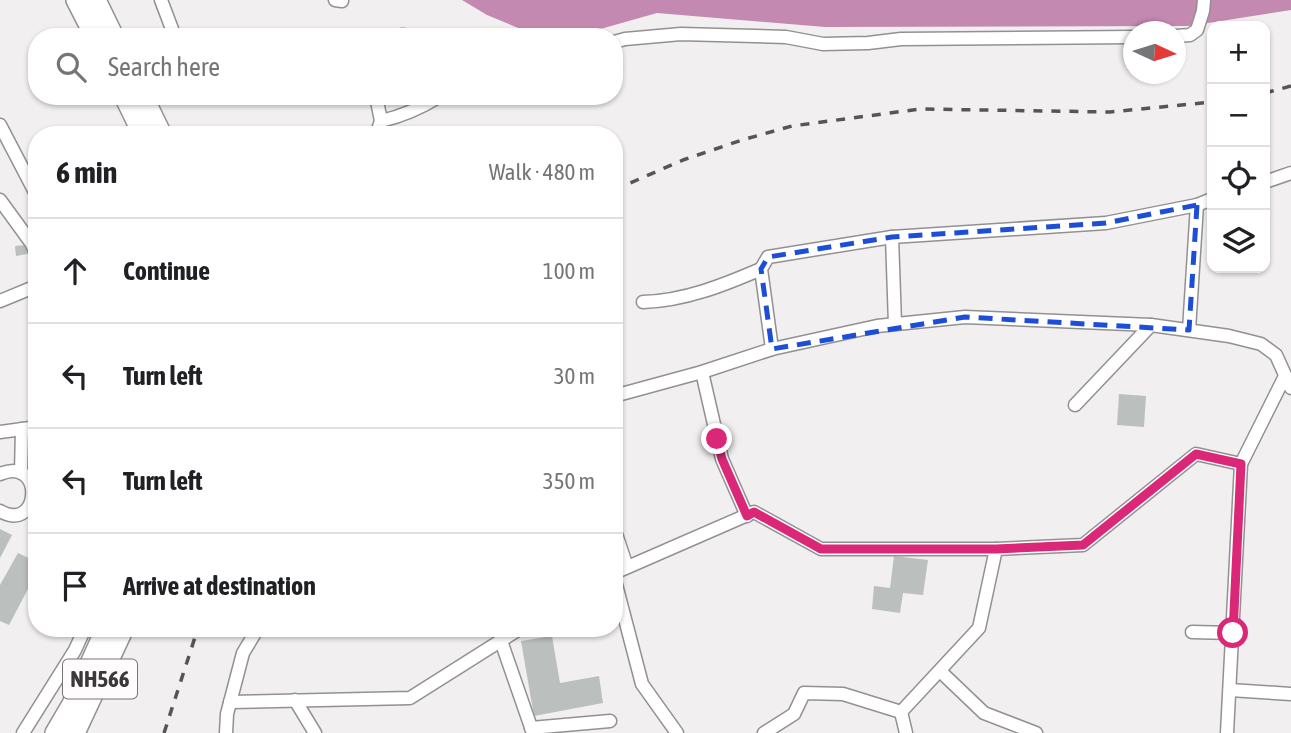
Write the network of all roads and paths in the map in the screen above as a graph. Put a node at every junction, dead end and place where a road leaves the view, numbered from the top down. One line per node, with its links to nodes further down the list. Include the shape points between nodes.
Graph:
1 (76, 0): 5 (highway)
2 (96, 0): 6 (highway)
3 (161, 0): 7 (street)
4 (1204, 0): 8 (street, via 1197,30)
5 (90, 28)
6 (110, 28)
7 (172, 28)
8 (1186, 35)
9 (1123, 37): 10 (street, via 823,44 786,37 681,34)
10 (623, 40)
11 (128, 105): 17 (highway)
12 (148, 105): 18 (highway)
13 (378, 105): 15 (street)
14 (426, 105): 15 (street)
15 (381, 121): 19 (street)
16 (0, 125): 21 (street)
17 (139, 126)
18 (158, 126)
19 (379, 126)
20 (1291, 173): 22 (street)
21 (28, 179)
22 (1270, 180)
23 (0, 200): 27 (street)
24 (1207, 201): 25 (street)
25 (1197, 205): 26 (street, via 1106,223); 34 (street)
26 (892, 237): 28 (street, via 768,257); 32 (street)
27 (28, 238)
28 (761, 269): 31 (street, via 664,302); 35 (street)
29 (28, 292): 30 (street)
30 (0, 301)
31 (643, 302)
32 (895, 324): 33 (street, via 965,317); 35 (street)
33 (1151, 325): 34 (street); 39 (street)
34 (1189, 330): 37 (street, via 1261,344 1276,355)
35 (772, 349): 36 (street)
36 (702, 372): 38 (street); 49 (street, via 722,459)
37 (1288, 382): 43 (street)
38 (623, 394)
39 (1075, 405)
40 (28, 428): 41 (street)
41 (22, 429): 42 (street); 44 (street)
42 (0, 432)
43 (1241, 464): 50 (street, via 1196,454 1083,545); 54 (street)
44 (21, 473): 45 (street); 46 (street)
45 (0, 474)
46 (28, 480)
47 (28, 508): 48 (street, via 18,515)
48 (0, 511)
49 (747, 516): 50 (street, via 754,512 821,549); 51 (street)
50 (996, 549): 61 (street, via 979,628)
51 (623, 570)
52 (623, 595): 74 (street, via 642,684)
53 (1192, 632): 54 (street)
54 (1233, 633): 62 (street)
55 (81, 637): 69 (street)
56 (102, 637): 70 (highway, NH566)
57 (120, 637): 71 (highway, NH566)
58 (253, 637): 65 (street, via 243,653)
59 (507, 637): 60 (street)
60 (501, 641): 64 (street, via 410,698); 68 (street)
61 (940, 671): 66 (street); 77 (street, via 984,713)
62 (1230, 690): 63 (street); 78 (street)
63 (1291, 694)
64 (295, 700): 65 (street); 73 (street)
65 (230, 702): 72 (street)
66 (901, 712): 75 (street, via 843,694 804,693 794,714); 76 (street)
67 (610, 721): 68 (street)
68 (532, 730)
69 (23, 733)
70 (55, 733)
71 (75, 733)
72 (226, 733)
73 (315, 733)
74 (677, 733)
75 (764, 733)
76 (906, 733)
77 (1036, 733)
78 (1227, 733)

